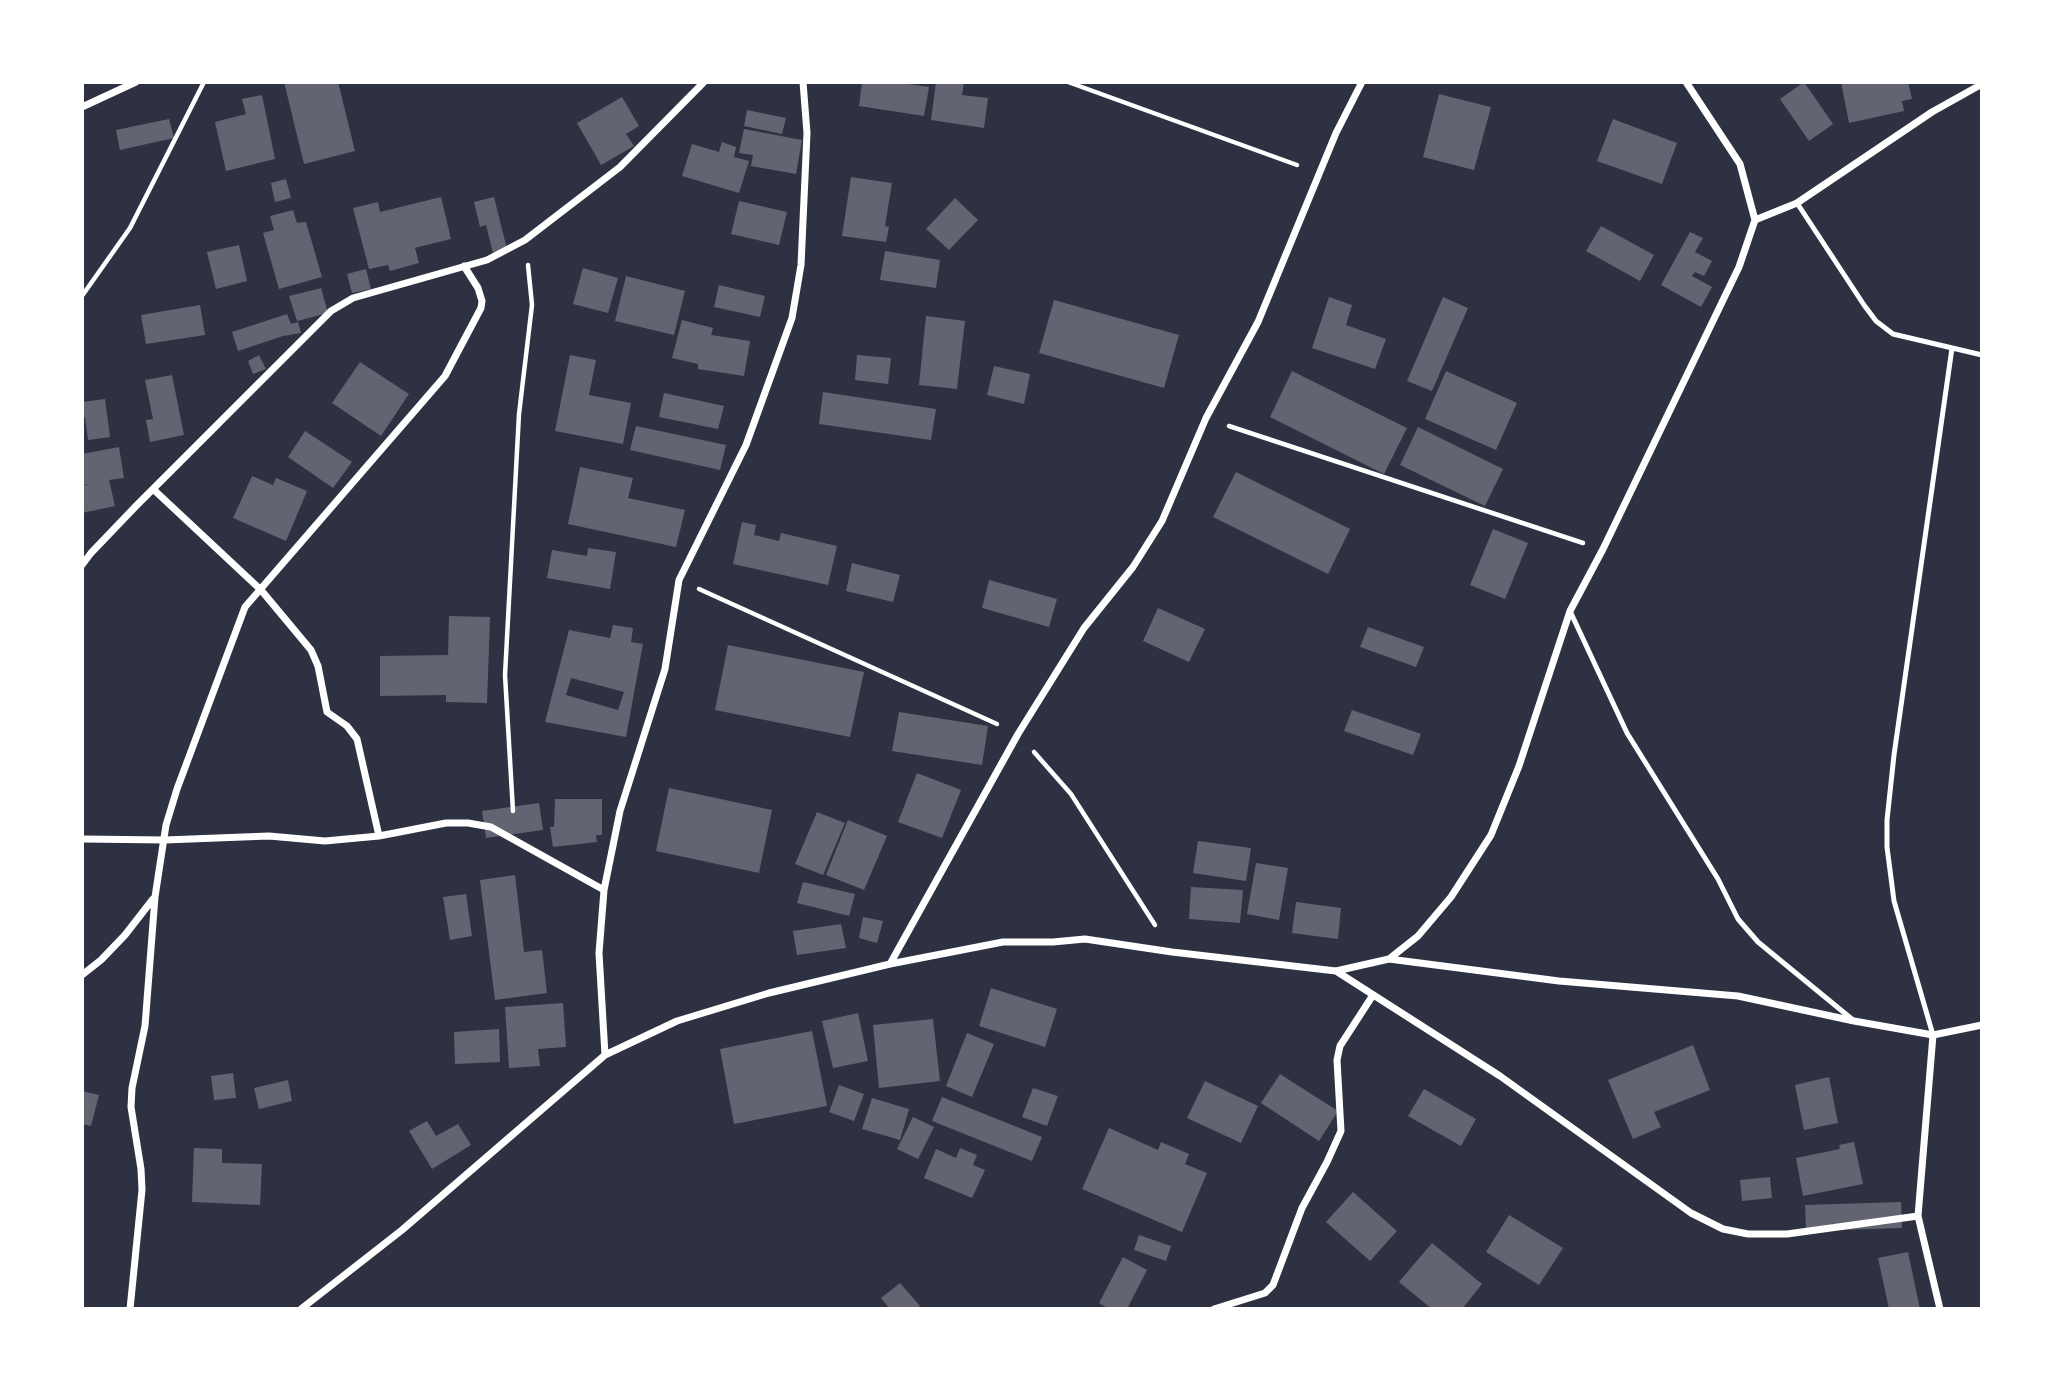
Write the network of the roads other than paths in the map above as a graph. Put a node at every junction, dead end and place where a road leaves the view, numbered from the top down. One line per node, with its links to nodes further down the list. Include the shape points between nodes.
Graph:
1 (136, 82): 7 (street)
2 (704, 82): 10 (street, via 620,167 525,240)
3 (803, 82): 20 (street, via 807,133 802,251 792,318 746,445 679,580 665,669 620,810)
4 (1362, 82): 23 (street, via 1336,133 1258,322 1206,418 1162,521 1133,567 1084,628 1018,734)
5 (1686, 82): 9 (street, via 1740,164)
6 (1982, 84): 8 (street)
7 (82, 107)
8 (1797, 203): 9 (street); 11 (lane, via 1876,321 1894,334)
9 (1755, 220): 16 (street, via 1739,267)
10 (464, 266): 13 (street, via 353,298 331,311); 15 (street, via 478,288 481,308 445,376)
11 (1952, 348): 12 (lane); 29 (lane, via 1887,820 1894,901)
12 (1982, 355)
13 (153, 489): 14 (street); 15 (street)
14 (82, 565)
15 (261, 590): 17 (street, via 311,650 327,712 348,726 357,739); 19 (street, via 240,619 177,789)
16 (1570, 611): 22 (street, via 1491,835 1451,897 1418,936); 27 (lane, via 1628,733 1738,919 1758,942)
17 (379, 836): 19 (street, via 325,841 269,836); 20 (street, via 446,823 491,827)
18 (82, 839): 19 (street)
19 (165, 840): 21 (street)
20 (604, 890): 30 (street, via 599,953)
21 (155, 897): 25 (street, via 125,935); 32 (street, via 145,1026 131,1097 142,1190)
22 (1389, 960): 24 (street); 27 (street, via 1738,996)
23 (890, 964): 24 (street, via 1003,942 1085,939); 30 (street, via 677,1021)
24 (1336, 971): 26 (street)
25 (82, 975)
26 (1373, 995): 31 (street, via 1500,1076 1691,1213 1723,1228 1748,1234 1787,1234); 34 (street, via 1340,1046 1341,1131 1302,1208 1273,1285 1265,1293)
27 (1854, 1021): 29 (street)
28 (1982, 1025): 29 (street)
29 (1933, 1035): 31 (street)
30 (605, 1055): 33 (street, via 402,1230)
31 (1918, 1216): 35 (street)
32 (130, 1309)
33 (301, 1309)
34 (1214, 1309)
35 (1940, 1309)

